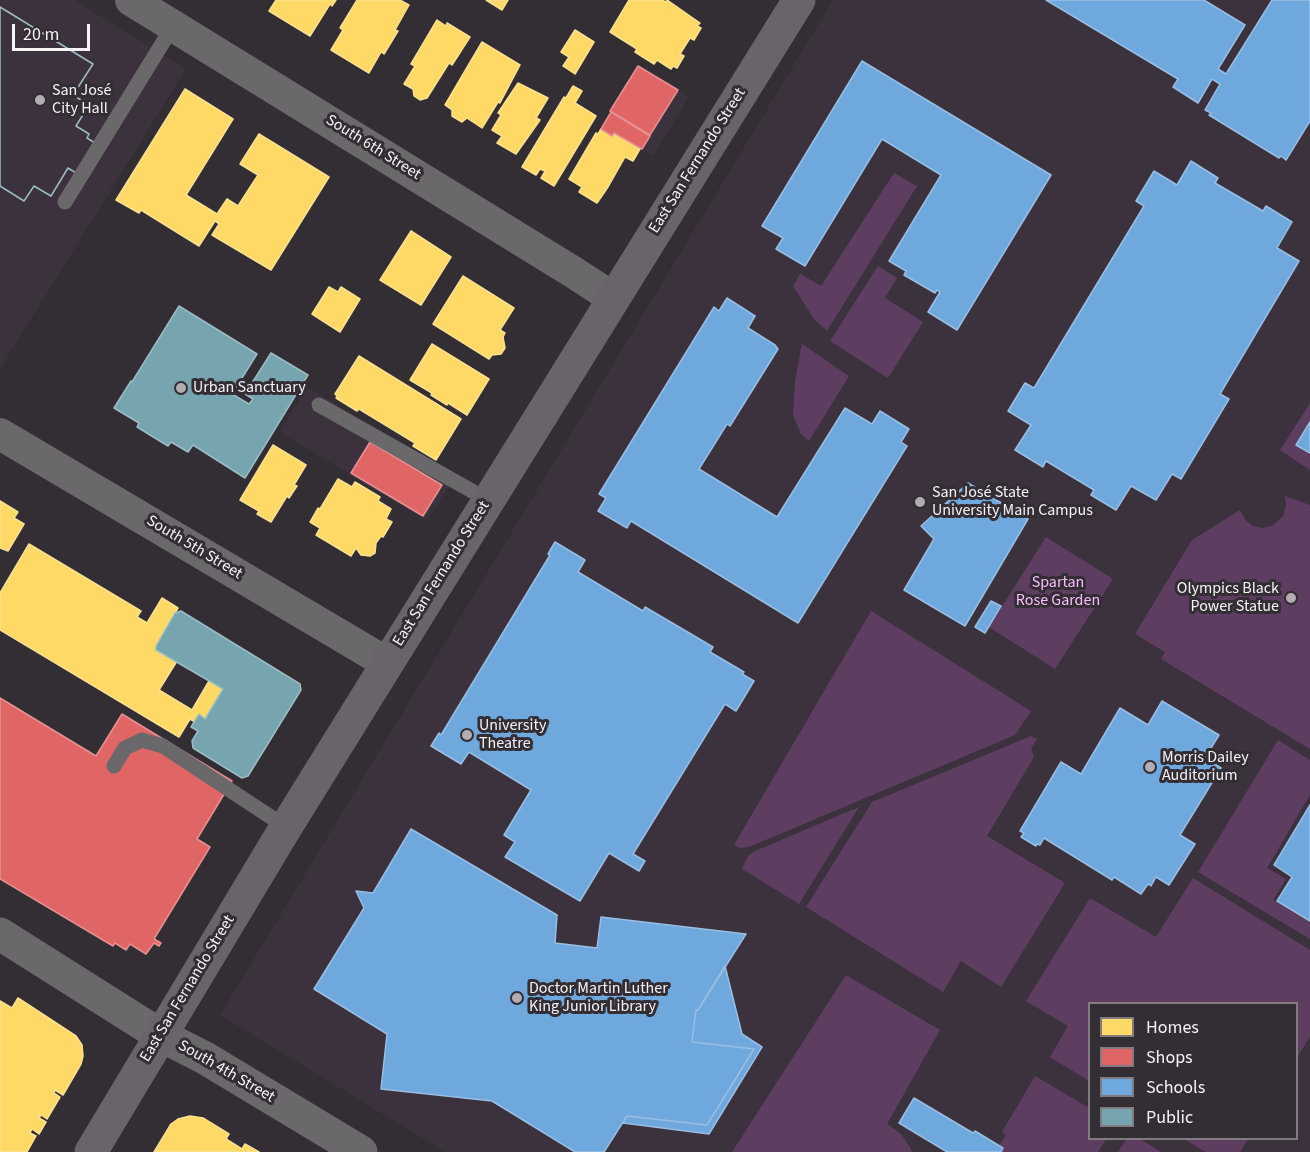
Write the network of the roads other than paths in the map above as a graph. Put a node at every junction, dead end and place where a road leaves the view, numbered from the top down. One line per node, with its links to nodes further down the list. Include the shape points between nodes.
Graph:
1 (131, 0): 3 (street, South 6th Street)
2 (799, 0): 5 (main road, East San Fernando Street)
3 (173, 26): 4 (lane); 5 (street, South 6th Street)
4 (65, 202)
5 (613, 298): 8 (main road, East San Fernando Street)
6 (319, 405): 8 (lane)
7 (0, 434): 9 (street, South 5th Street)
8 (488, 500): 9 (main road, East San Fernando Street)
9 (387, 663): 11 (main road, East San Fernando Street)
10 (114, 766): 11 (lane, via 125,748 142,740 163,746)
11 (286, 827): 13 (main road, East San Fernando Street)
12 (0, 934): 13 (street, South 4th Street)
13 (160, 1035): 14 (main road, East San Fernando Street); 15 (street, South 4th Street)
14 (91, 1152)
15 (361, 1152)

